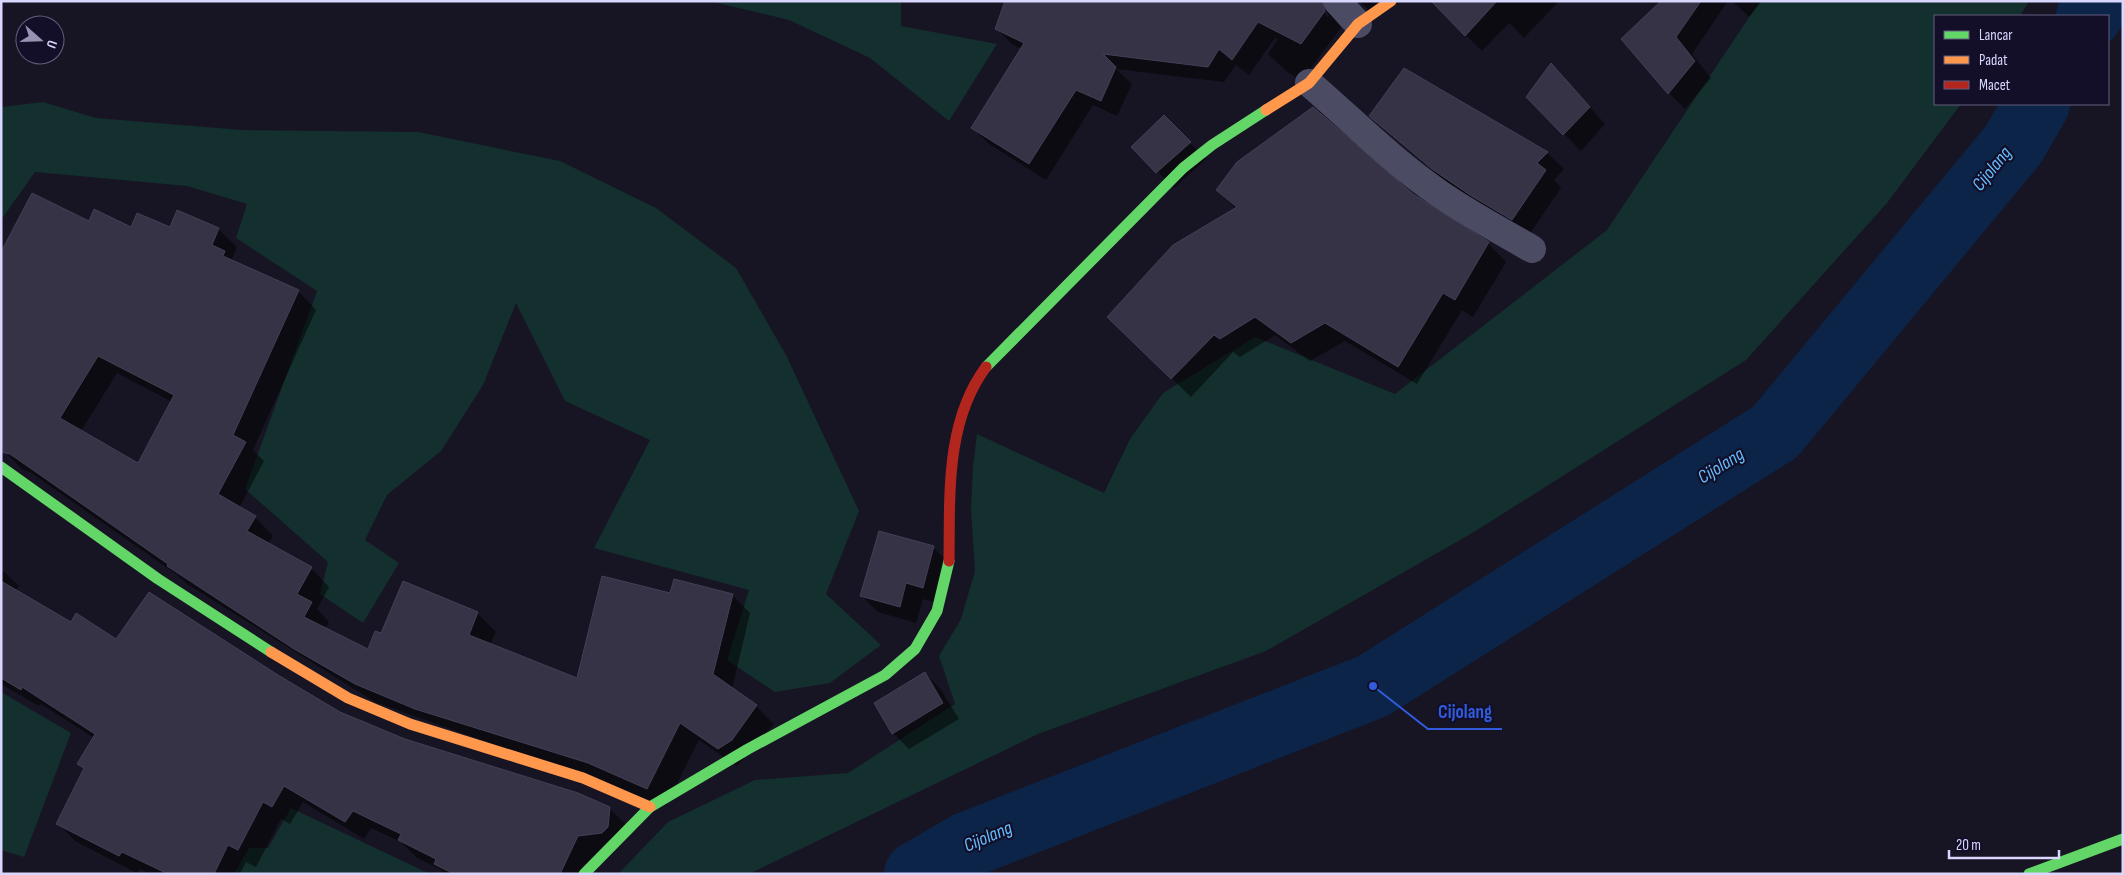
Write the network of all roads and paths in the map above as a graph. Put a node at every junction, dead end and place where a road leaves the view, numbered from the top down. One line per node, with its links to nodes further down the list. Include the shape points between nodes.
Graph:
1 (1337, 1): 3 (street)
2 (1391, 1): 3 (street)
3 (1358, 24): 4 (street)
4 (1309, 83): 5 (street, via 1439,194); 7 (street, via 1212,145 1183,168 992,359 974,383 961,415 953,453 949,567 937,611 915,649 885,675 748,749)
5 (1532, 249)
6 (1, 467): 7 (street, via 158,579 348,698 410,724 583,778)
7 (650, 807): 9 (street)
8 (2123, 839): 10 (street)
9 (584, 874)
10 (2029, 874)

